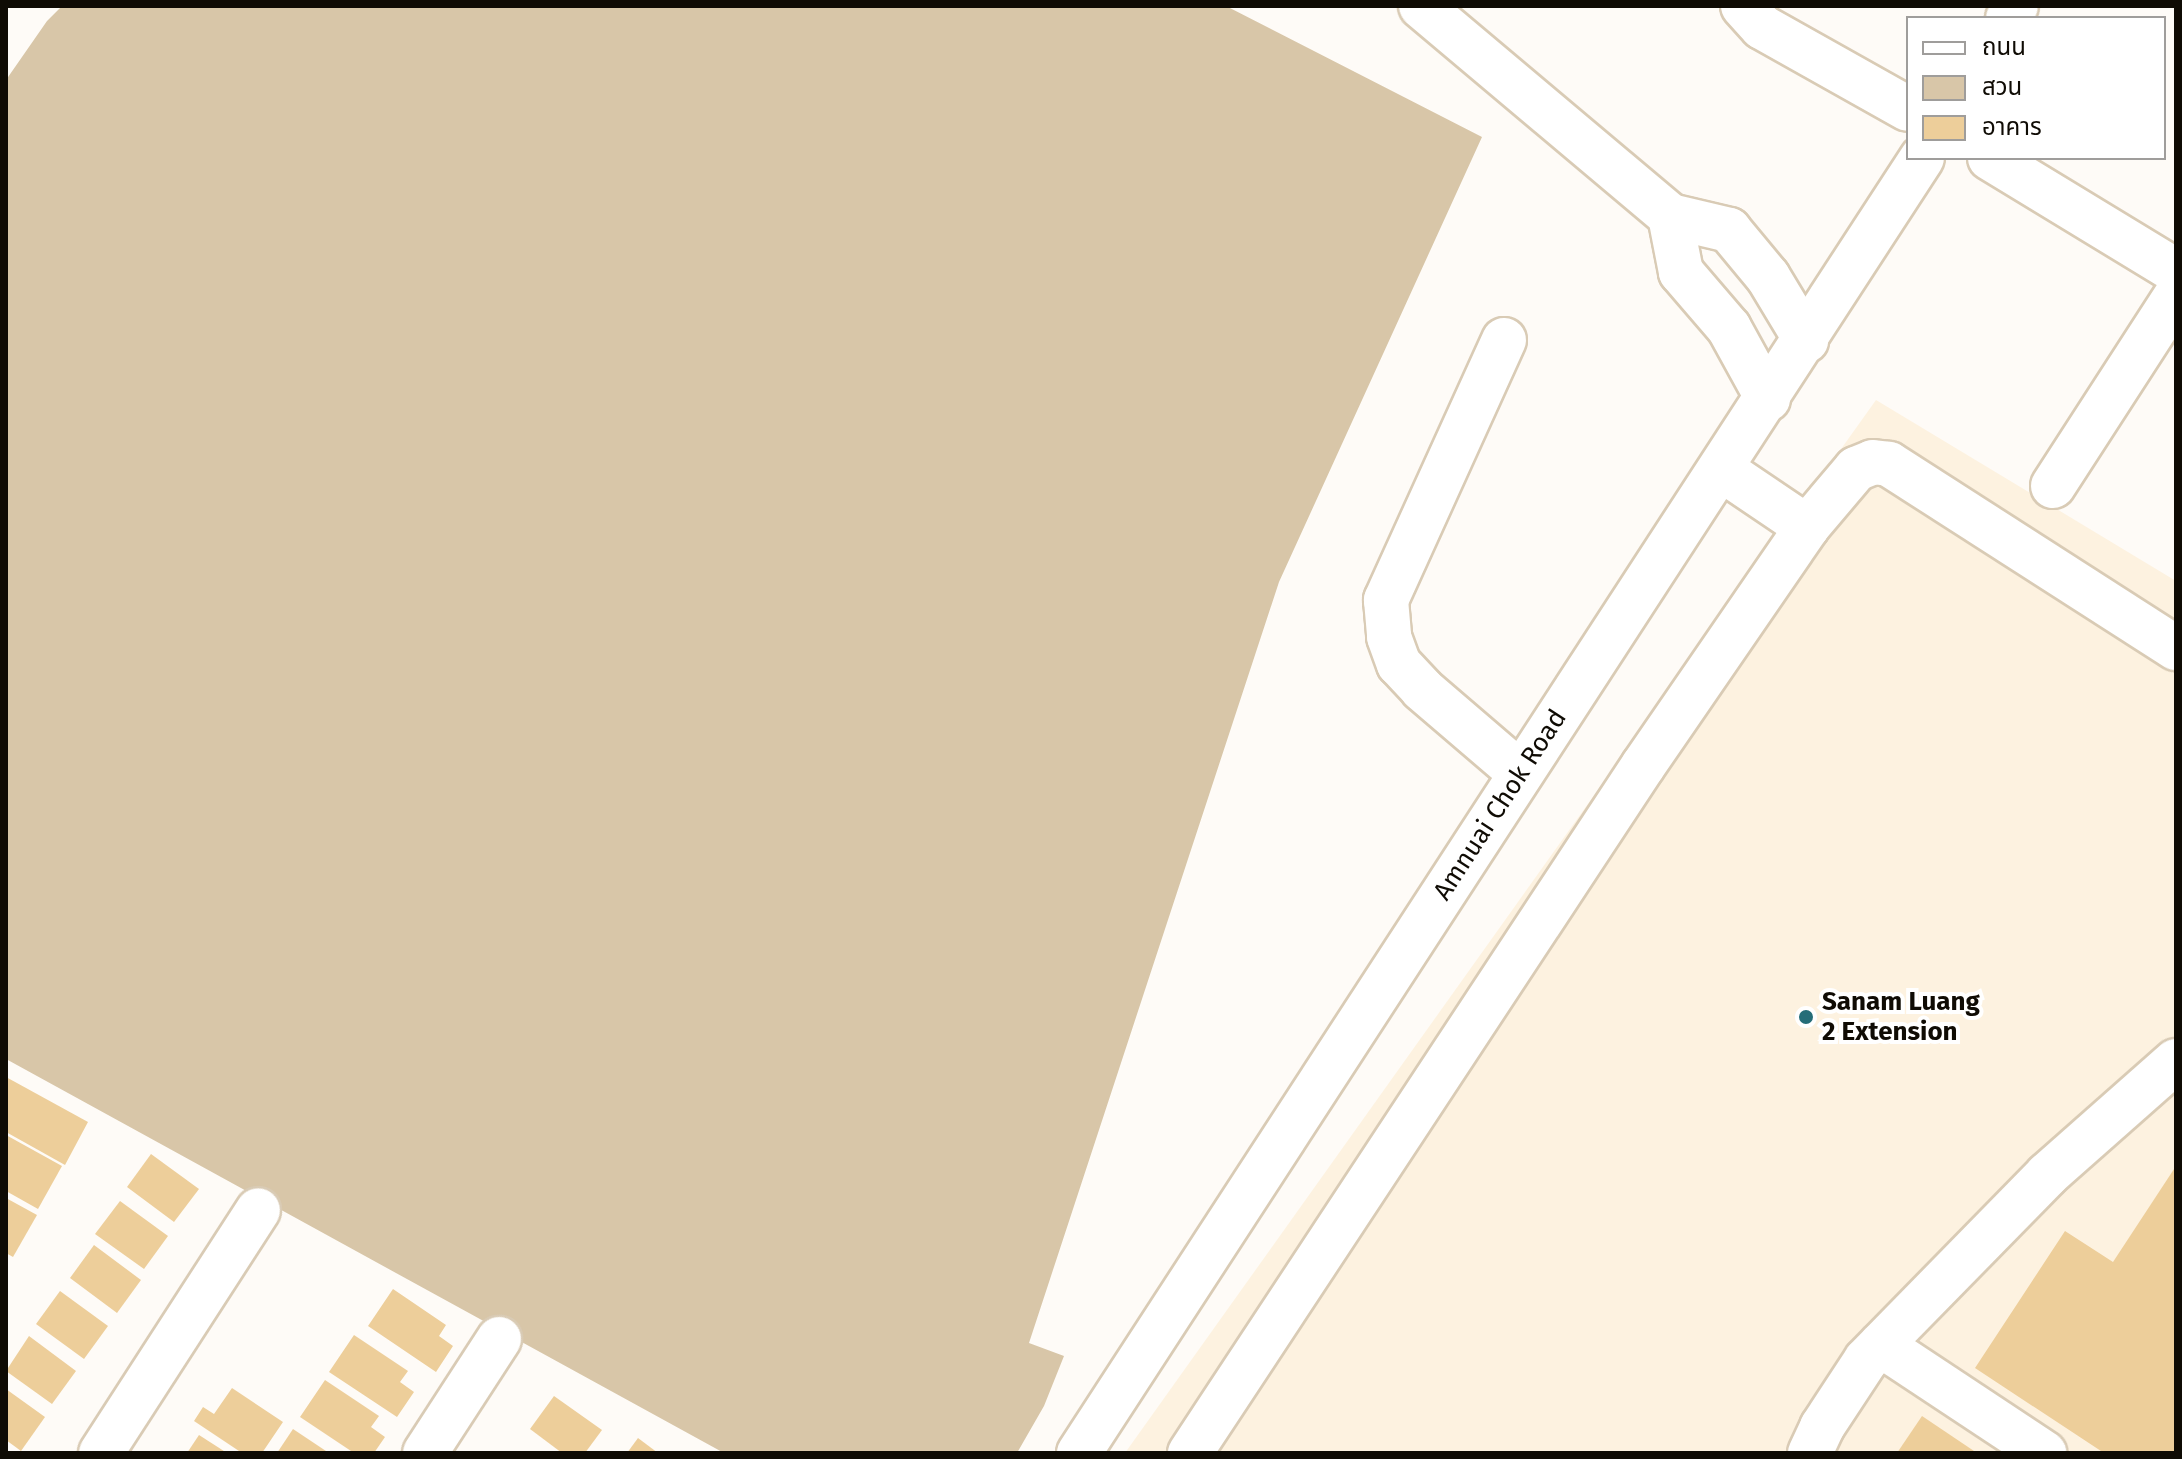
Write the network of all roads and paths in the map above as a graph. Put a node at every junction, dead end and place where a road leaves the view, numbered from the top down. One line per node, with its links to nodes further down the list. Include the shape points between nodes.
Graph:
1 (1421, 6): 6 (street)
2 (1743, 6): 3 (street, via 1762,27)
3 (1906, 108)
4 (1921, 160): 10 (street, Amnuai Chok Road)
5 (1993, 160): 7 (street)
6 (1670, 216): 10 (street, via 1729,230 1768,277); 11 (street, via 1681,272 1729,328)
7 (2176, 271)
8 (2176, 296): 13 (street)
9 (1504, 340): 16 (street, via 1386,600 1389,637 1399,664)
10 (1806, 340): 11 (street, Amnuai Chok Road)
11 (1768, 399): 12 (street, Amnuai Chok Road)
12 (1721, 469): 14 (street); 16 (street, Amnuai Chok Road)
13 (2053, 486)
14 (1807, 527): 15 (street, via 1856,469 1873,462 1889,464); 24 (street)
15 (2176, 648)
16 (1521, 774): 23 (street, Amnuai Chok Road)
17 (2176, 1061): 20 (street, via 2047,1175)
18 (258, 1210): 21 (street)
19 (499, 1339): 22 (street)
20 (1881, 1345): 25 (street, via 1834,1407); 26 (street)
21 (101, 1453)
22 (425, 1453)
23 (1079, 1453)
24 (1190, 1453)
25 (1810, 1453)
26 (2044, 1453)

